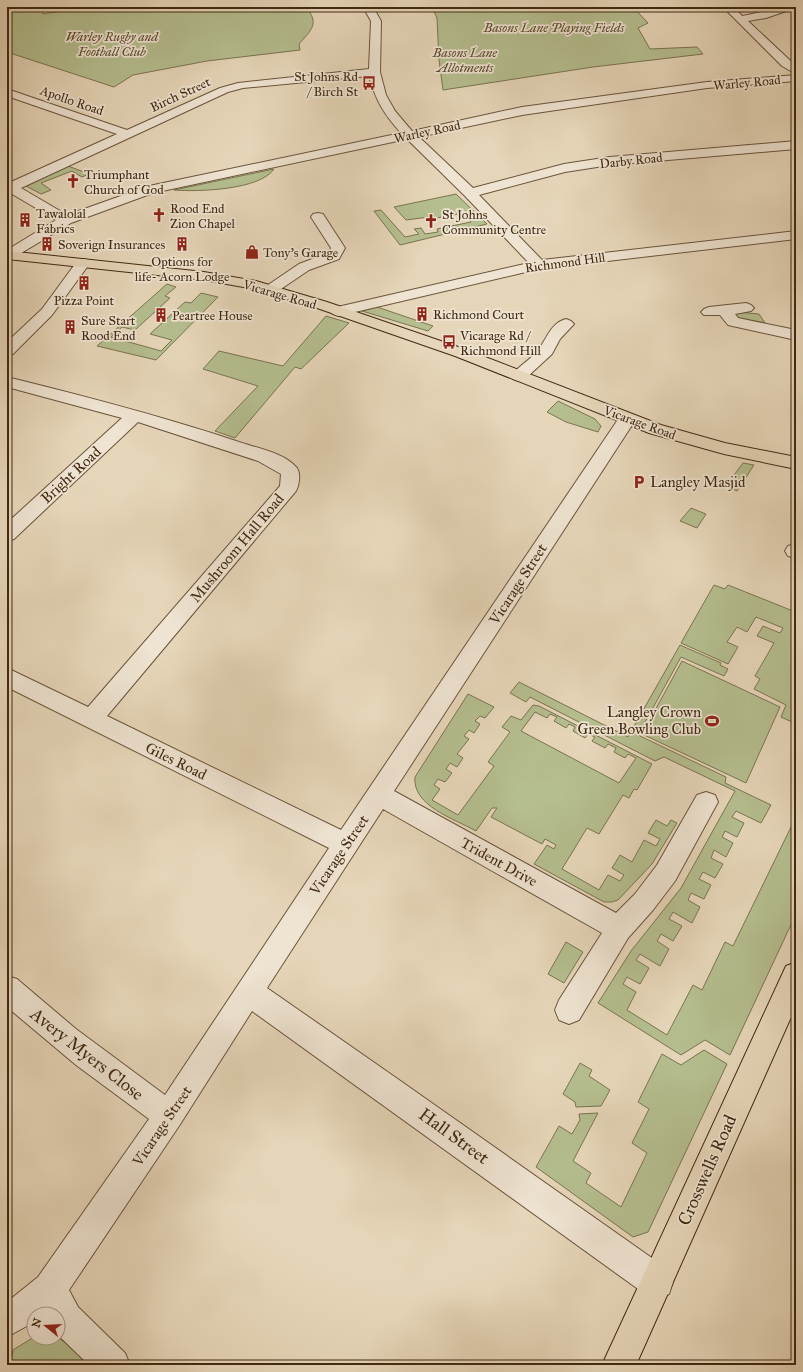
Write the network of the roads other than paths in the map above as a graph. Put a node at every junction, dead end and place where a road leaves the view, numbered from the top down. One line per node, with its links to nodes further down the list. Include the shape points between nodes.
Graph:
1 (368, 7): 5 (street, via 376,21)
2 (728, 7): 4 (street)
3 (789, 7): 4 (street, via 762,16)
4 (739, 19): 6 (street, via 786,64 788,72)
5 (374, 72): 8 (street, Birch Street, via 230,88); 9 (street, via 380,95)
6 (796, 77): 9 (street, Warley Road, via 601,98)
7 (7, 92): 8 (street, Apollo Road)
8 (128, 134): 11 (street, Birch Street)
9 (409, 134): 12 (street); 14 (street, Warley Road, via 149,190)
10 (796, 145): 12 (street, Darby Road, via 587,164)
11 (9, 186): 14 (street)
12 (470, 193): 18 (street)
13 (318, 217): 19 (street, via 338,248 337,252 334,256 304,267)
14 (66, 220): 16 (street, Warley Road)
15 (796, 235): 18 (street, Richmond Hill)
16 (7, 255): 17 (main road, Vicarage Road)
17 (83, 263): 19 (main road, Vicarage Road, via 204,276); 26 (street, via 47,312)
18 (538, 265): 21 (street, Richmond Hill)
19 (270, 290): 21 (main road, Vicarage Road)
20 (746, 308): 22 (street)
21 (338, 311): 27 (main road, Vicarage Road, via 461,353)
22 (725, 311): 23 (street); 25 (street, via 733,322)
23 (709, 312)
24 (566, 324): 27 (street, via 553,337 546,351)
25 (796, 335)
26 (7, 351)
27 (518, 376): 30 (main road, Vicarage Road)
28 (7, 382): 29 (street, Mushroom Hall Road)
29 (134, 416): 34 (street, Bright Road); 36 (street, Mushroom Hall Road, via 282,463 290,472 289,487)
30 (627, 419): 32 (main road, Vicarage Road, via 677,436); 37 (street, Vicarage Street)
31 (796, 455): 32 (main road, Vicarage Road)
32 (765, 456): 33 (main road, Vicarage Road)
33 (796, 463)
34 (7, 534)
35 (7, 677): 36 (street, Giles Road)
36 (91, 719): 39 (street, Giles Road)
37 (380, 794): 39 (street, Vicarage Street); 40 (street, Trident Drive)
38 (706, 802): 40 (street, via 666,873)
39 (346, 844): 43 (street, Vicarage Street)
40 (619, 929): 44 (street)
41 (796, 975): 46 (main road, Crosswells Road)
42 (7, 989): 45 (street, Avery Myers Close, via 108,1074)
43 (250, 993): 45 (street, Vicarage Street); 46 (street, Hall Street)
44 (569, 1010)
45 (169, 1116): 47 (street, Vicarage Street)
46 (657, 1282): 50 (main road, Crosswells Road)
47 (50, 1289): 48 (street, Vicarage Street); 49 (street, via 66,1319)
48 (7, 1320)
49 (113, 1365)
50 (619, 1365)

